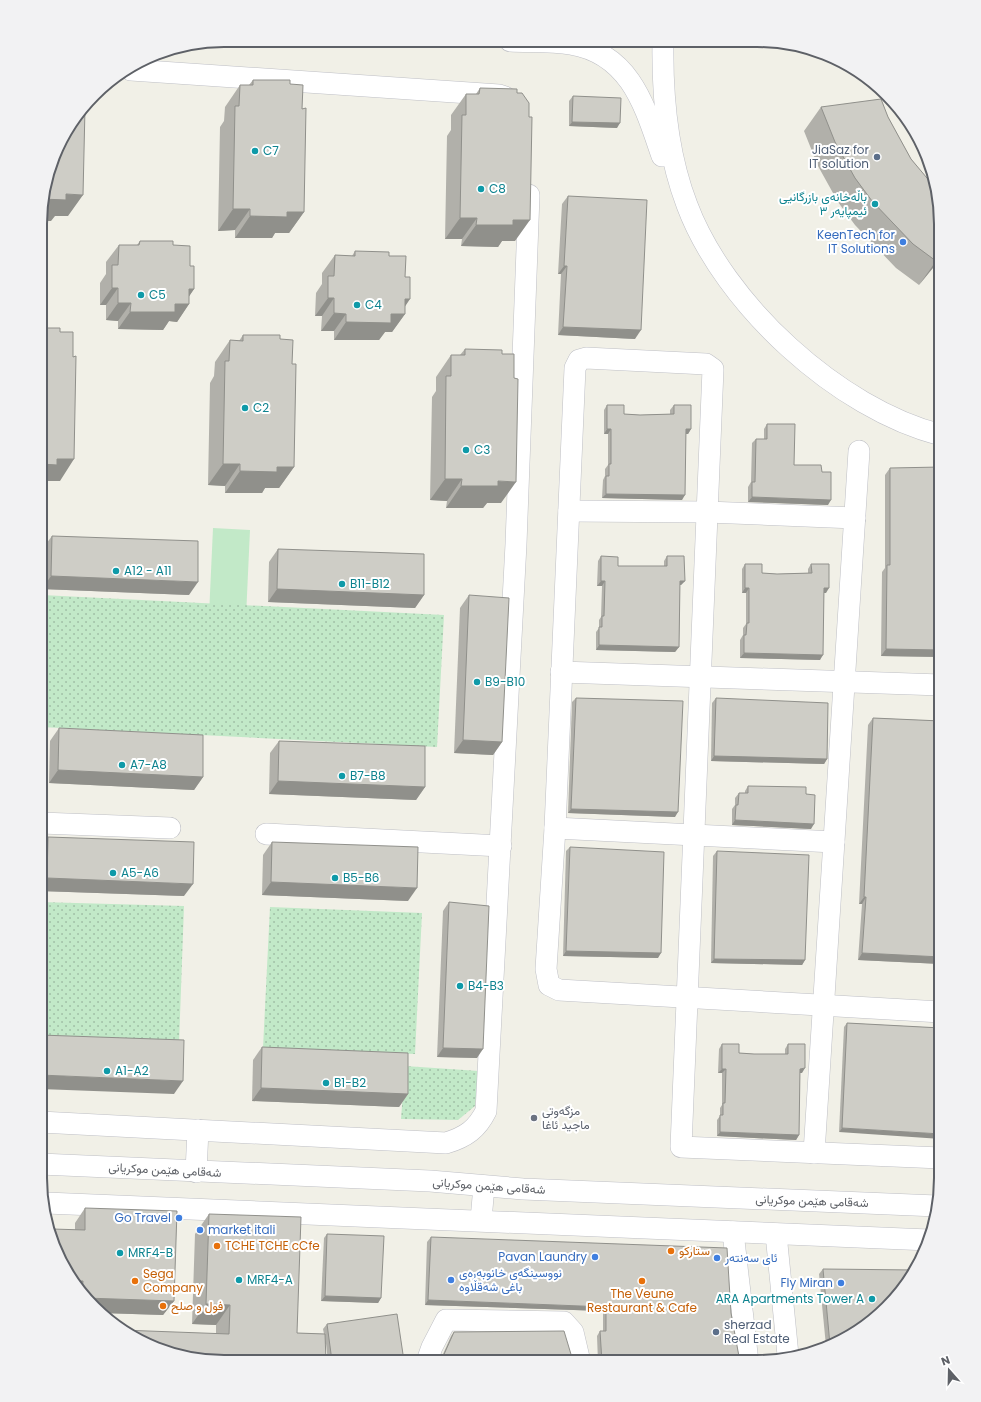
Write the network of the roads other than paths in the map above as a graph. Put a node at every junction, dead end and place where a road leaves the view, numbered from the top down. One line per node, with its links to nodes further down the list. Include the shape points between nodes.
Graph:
1 (586, 47): 6 (street, via 618,66 642,100 666,169)
2 (663, 47): 6 (street, via 665,107 676,173)
3 (137, 70): 4 (street, via 499,95 511,100)
4 (519, 109)
5 (529, 175): 22 (street, via 516,544)
6 (687, 205): 7 (street, via 712,256 730,281 755,312 796,354 860,402)
7 (934, 433)
8 (859, 451): 11 (street)
9 (569, 511): 10 (street); 10 (street, via 575,368 579,360 586,358 706,364 713,369); 12 (street)
10 (707, 512): 11 (street); 13 (street)
11 (855, 518): 14 (street)
12 (561, 672): 13 (street); 18 (street)
13 (700, 677): 14 (street); 20 (street)
14 (844, 682): 15 (street); 21 (street)
15 (934, 685)
16 (47, 823): 17 (street)
17 (170, 828)
18 (555, 828): 20 (street); 23 (street, via 546,969 549,985 559,990)
19 (266, 834): 22 (street)
20 (693, 835): 21 (street); 23 (street)
21 (834, 842): 24 (street)
22 (501, 846): 27 (street, via 486,1111 472,1132 446,1143)
23 (686, 998): 24 (street); 28 (street, via 681,1147)
24 (824, 1005): 25 (street); 28 (street)
25 (934, 1012)
26 (47, 1122): 27 (street)
27 (198, 1130): 31 (street)
28 (814, 1153): 29 (street)
29 (934, 1158)
30 (47, 1164): 31 (street, شەقامی هێمن موکریانی)
31 (196, 1172): 32 (street, شەقامی هێمن موکریانی, via 430,1181)
32 (484, 1186): 34 (street, شەقامی هێمن موکریانی); 35 (street)
33 (49, 1203): 35 (street)
34 (932, 1206)
35 (481, 1220): 36 (street)
36 (734, 1232): 37 (street); 42 (street)
37 (776, 1234): 38 (street); 39 (street)
38 (923, 1240)
39 (788, 1352)
40 (429, 1355): 41 (street, via 446,1320 564,1322 573,1332)
41 (578, 1355)
42 (747, 1355)

